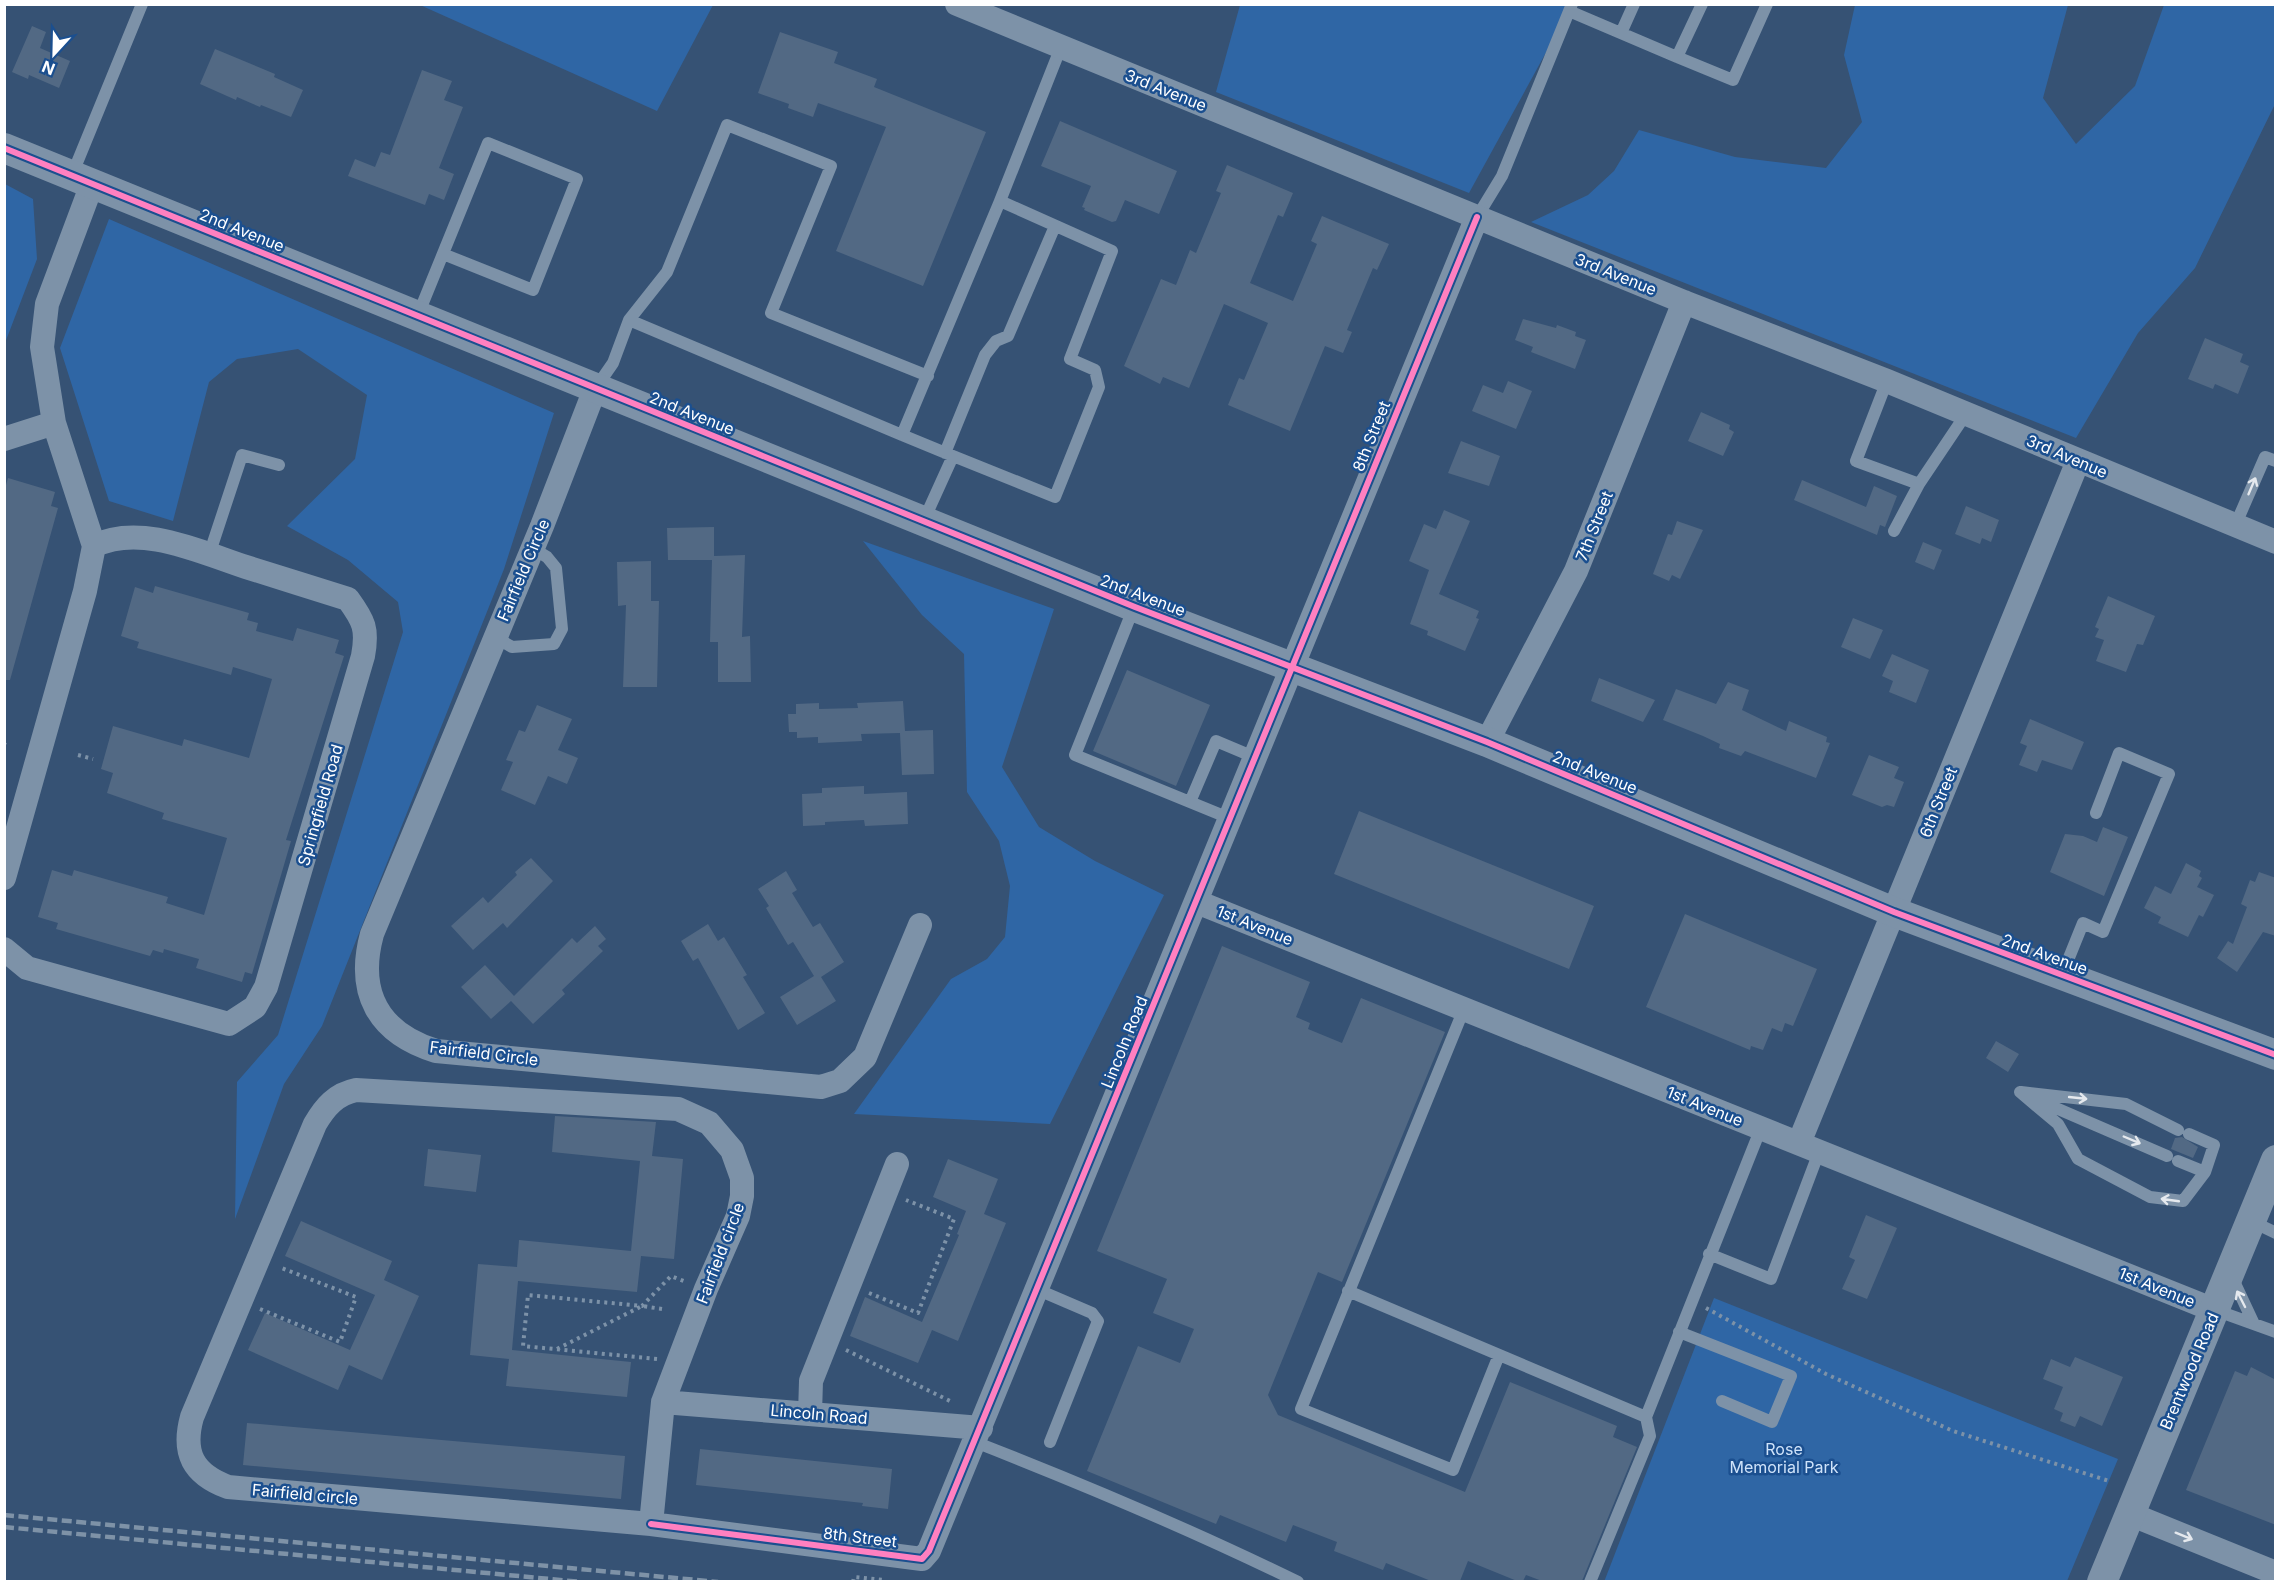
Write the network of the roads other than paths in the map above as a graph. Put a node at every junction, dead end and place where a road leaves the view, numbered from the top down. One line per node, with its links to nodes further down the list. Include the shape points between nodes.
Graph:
1 (142, 4): 11 (lane)
2 (957, 4): 8 (street, 3rd Avenue)
3 (1634, 4): 7 (lane)
4 (1702, 4): 9 (lane)
5 (1767, 4): 9 (lane, via 1733,80)
6 (1571, 8): 7 (lane); 13 (lane, 8th Street, via 1502,176)
7 (1621, 33): 9 (lane)
8 (1061, 47): 12 (lane); 13 (street, 3rd Avenue)
9 (1677, 57)
10 (4, 148): 11 (street, 2nd Avenue)
11 (82, 180): 17 (street, 2nd Avenue); 23 (street, via 43,328 45,378)
12 (1000, 201): 14 (lane); 19 (lane)
13 (1477, 217): 16 (street, 3rd Avenue); 40 (street, 8th Street)
14 (1055, 226): 26 (lane, via 1008,336 996,341 985,355); 26 (lane, via 1112,251 1070,359 1095,370 1099,387 1055,496)
15 (443, 254): 15 (lane, via 488,143 577,179 533,290); 17 (lane)
16 (1684, 302): 20 (street, 3rd Avenue); 41 (street, 7th Street, via 1575,571)
17 (418, 316): 21 (street, 2nd Avenue)
18 (629, 320): 19 (lane, via 668,272 727,125 831,166 771,313); 21 (lane, via 613,363); 24 (lane)
19 (928, 376): 24 (lane)
20 (1887, 381): 22 (street, 3rd Avenue); 30 (lane, via 1856,461)
21 (595, 388): 31 (street, 2nd Avenue); 36 (street, Fairfield Circle)
22 (1966, 414): 27 (street, 3rd Avenue); 30 (lane)
23 (54, 423): 25 (street); 35 (street)
24 (902, 435): 26 (lane)
25 (4, 439)
26 (949, 454): 31 (lane)
27 (2078, 461): 32 (street, 3rd Avenue); 48 (street, 6th Street)
28 (2276, 461): 32 (lane, one-way to 28, via 2265,457)
29 (279, 465): 37 (lane, via 242,455)
30 (1918, 484): 33 (lane)
31 (923, 521): 38 (street, 2nd Avenue)
32 (2235, 526): 34 (street, 3rd Avenue)
33 (1894, 531)
34 (2276, 542)
35 (94, 546): 37 (street, Springfield Road, via 108,539 127,537 169,542); 46 (street, via 85,591)
36 (532, 548): 39 (street, Fairfield Circle); 39 (lane, via 556,568 562,629 554,644 512,647)
37 (209, 555): 50 (street, Springfield Road, via 348,599 362,618 366,636 262,996 246,1015 229,1024 27,968)
38 (1135, 607): 40 (street, 2nd Avenue); 43 (lane, via 1075,755)
39 (495, 637): 49 (street, Fairfield Circle, via 365,964 367,987 375,1006 391,1028 414,1044 436,1051 821,1087 840,1081 865,1057)
40 (1292, 667): 41 (street, 2nd Avenue); 42 (street, Lincoln Road)
41 (1487, 742): 48 (street, 2nd Avenue)
42 (1254, 757): 43 (lane, via 1216,741); 45 (street, Lincoln Road)
43 (1190, 802): 45 (lane)
44 (2096, 813): 51 (lane, via 2119,753 2169,774 2103,932 2083,923)
45 (1230, 818): 47 (street, Lincoln Road)
46 (4, 878)
47 (1197, 902): 52 (street, 1st Avenue); 63 (street, Lincoln Road)
48 (1894, 912): 51 (street, 2nd Avenue); 56 (street, 6th Street)
49 (920, 925)
50 (4, 950)
51 (2062, 975): 53 (street, 2nd Avenue)
52 (1464, 1009): 55 (street, 1st Avenue); 64 (lane)
53 (2276, 1055)
54 (2020, 1092): 59 (lane, one-way to 59); 59 (lane, one-way to 59, via 2126,1104 2214,1145); 59 (lane, one-way to 54, via 2182,1201 2150,1197 2078,1159 2058,1124)
55 (1761, 1128): 56 (street, 1st Avenue); 61 (lane)
56 (1809, 1148): 61 (lane, via 1771,1279); 65 (street, 1st Avenue)
57 (2276, 1160): 60 (street, Brentwood Road)
58 (897, 1164): 72 (street, via 811,1381)
59 (2205, 1172)
60 (2266, 1213): 62 (street, Brentwood Road)
61 (1709, 1254): 67 (lane)
62 (2230, 1272): 65 (street, Brentwood Road); 66 (lane, one-way to 62)
63 (1036, 1289): 74 (street, Lincoln Road); 75 (lane, via 1092,1313 1098,1321)
64 (1348, 1291): 69 (lane); 69 (lane, via 1301,1409 1453,1470)
65 (2214, 1310): 66 (lane); 76 (street, Brentwood Road)
66 (2254, 1324): 68 (lane)
67 (1679, 1332): 70 (lane, via 1791,1377 1772,1422); 73 (lane)
68 (2276, 1332)
69 (1499, 1355): 73 (lane)
70 (1722, 1401)
71 (663, 1402): 72 (street, Lincoln Road); 77 (street, Fairfield circle); 77 (street, Fairfield circle, via 738,1216 742,1196 742,1178 732,1150 709,1123 678,1109 356,1090 345,1092 323,1110 315,1124 188,1431 187,1444 197,1468 228,1487)
72 (810, 1414): 74 (street, Lincoln Road)
73 (1646, 1417): 80 (lane, via 1650,1436)
74 (978, 1435): 77 (street, 8th Street, via 929,1551 922,1559); 79 (lane)
75 (1050, 1442)
76 (2130, 1514): 78 (street, one-way to 78); 81 (street, Brentwood Road)
77 (651, 1524)
78 (2276, 1573)
79 (1298, 1581)
80 (1590, 1581)
81 (2102, 1581)

